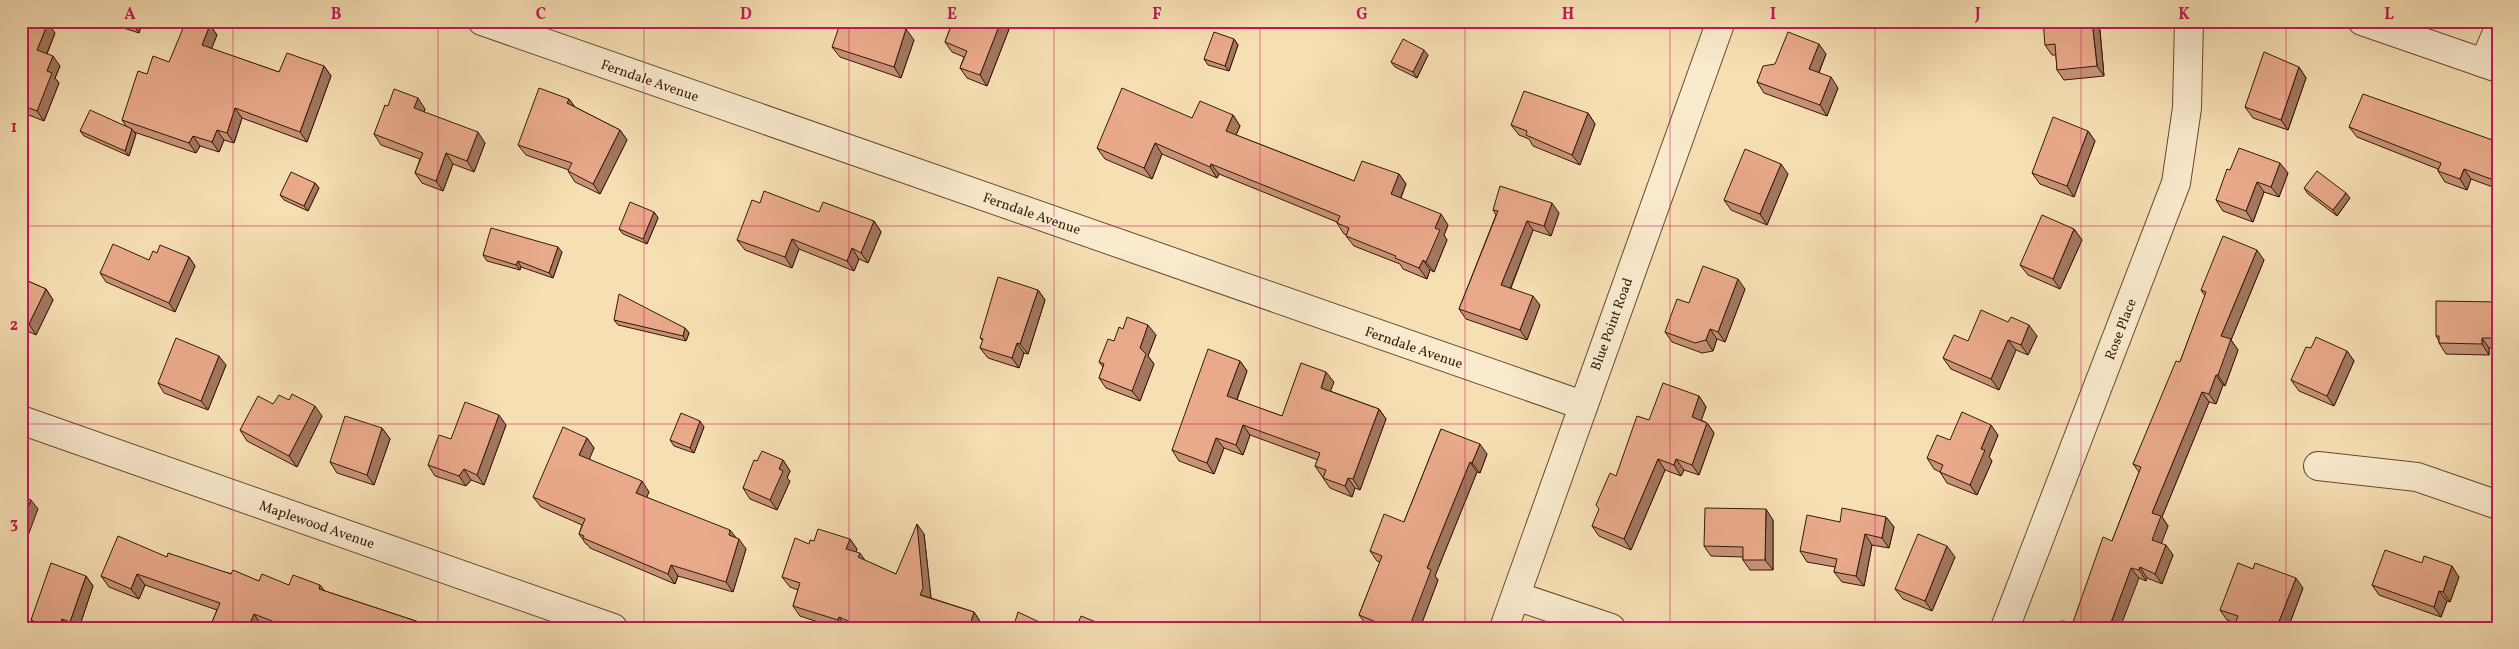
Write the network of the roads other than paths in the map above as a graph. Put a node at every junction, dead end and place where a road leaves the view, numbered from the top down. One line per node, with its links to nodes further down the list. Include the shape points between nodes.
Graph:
1 (482, 21): 7 (street, Ferndale Avenue)
2 (1721, 21): 7 (street, Blue Point Road)
3 (2189, 21): 15 (street, Rose Place, via 2187,108 2176,183)
4 (2362, 21): 6 (street)
5 (2498, 30): 6 (street)
6 (2491, 66)
7 (1582, 405): 11 (street, Blue Point Road)
8 (21, 420): 12 (street, Maplewood Avenue)
9 (2318, 466): 10 (street, via 2417,477)
10 (2498, 504)
11 (1516, 596): 13 (street, Blue Point Road); 14 (street)
12 (613, 628)
13 (1504, 628)
14 (1611, 628)
15 (2005, 628)

